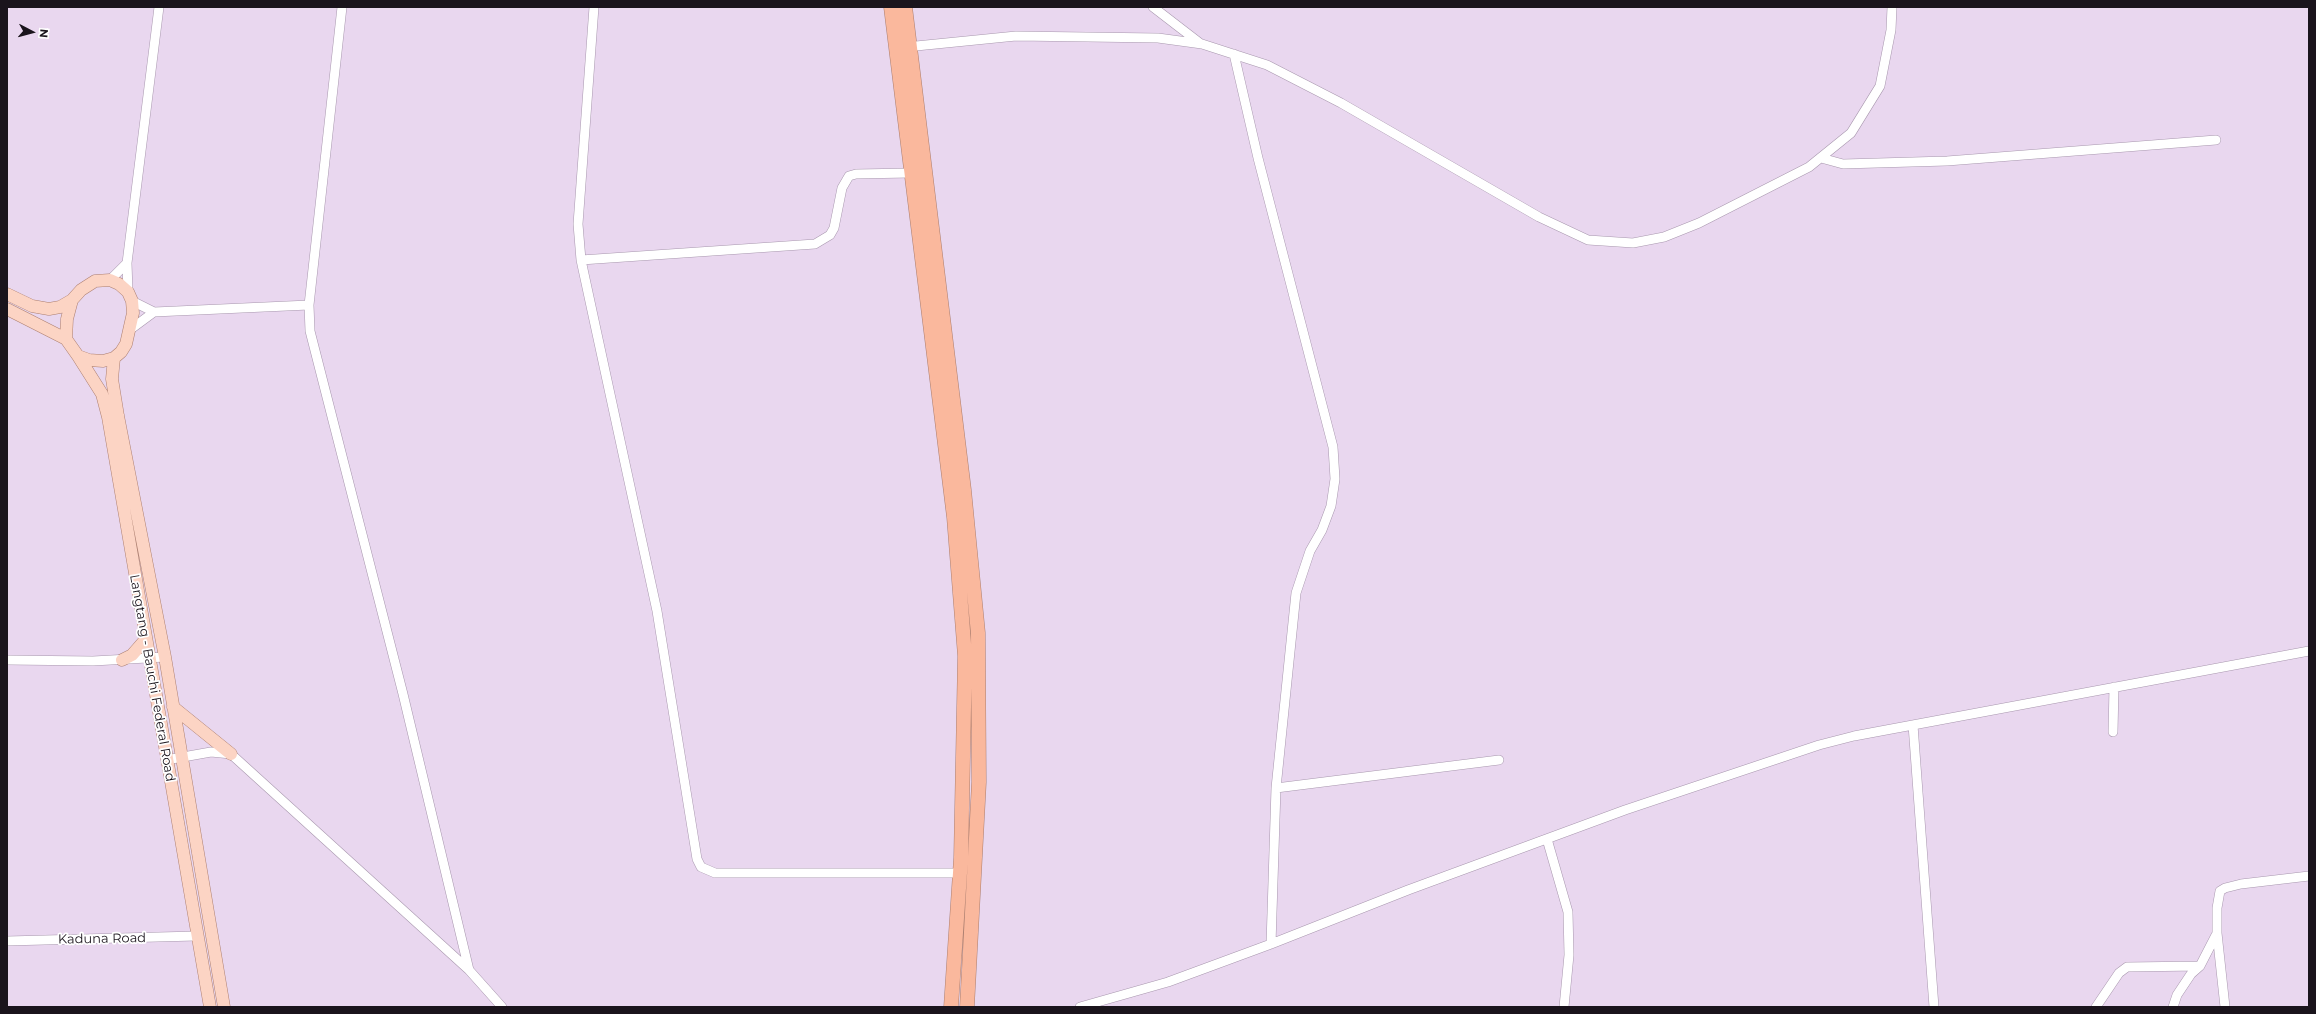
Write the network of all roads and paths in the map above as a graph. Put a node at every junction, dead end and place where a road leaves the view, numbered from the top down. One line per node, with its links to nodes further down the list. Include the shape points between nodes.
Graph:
1 (159, 7): 17 (street)
2 (342, 7): 22 (street)
3 (594, 7): 16 (street, via 578,224)
4 (891, 7): 9 (highway)
5 (905, 7): 10 (highway)
6 (1153, 7): 8 (street)
7 (1892, 7): 13 (street, via 1891,30 1880,86 1851,133)
8 (1202, 44): 10 (street, via 1158,38 1016,36); 11 (street)
9 (895, 47): 10 (street); 14 (highway)
10 (910, 47): 15 (highway)
11 (1234, 54): 13 (street, via 1267,65 1327,96 1539,217 1588,240 1634,242 1664,237 1699,223 1809,167); 44 (street, via 1258,158 1331,439 1335,479 1331,506 1310,551 1296,593)
12 (2216, 140): 13 (street, via 1947,161 1843,164)
13 (1821, 158)
14 (910, 173): 15 (highway); 16 (street, via 849,176 842,188 834,228 827,238 815,244)
15 (924, 230): 29 (highway)
16 (581, 260): 46 (street, via 657,611 700,867 715,873)
17 (127, 263): 18 (street); 20 (street)
18 (110, 280): 20 (main road, via 119,284); 21 (main road, via 95,282 81,290)
19 (7, 294): 21 (main road, via 32,306 49,309)
20 (130, 296): 24 (street); 25 (main road, Langtang - Bauchi Federal Road, via 134,313)
21 (72, 300): 26 (main road, via 67,319)
22 (309, 305): 24 (street); 54 (street, via 310,331 401,686)
23 (7, 308): 26 (main road, Langtang - Bauchi Federal Road)
24 (154, 312): 25 (street)
25 (131, 329): 28 (main road, Langtang - Bauchi Federal Road, via 121,352)
26 (66, 339): 27 (main road, Langtang - Bauchi Federal Road)
27 (78, 356): 28 (main road, via 89,360); 30 (main road, Langtang - Bauchi Federal Road, via 102,394)
28 (114, 358): 32 (main road, Langtang - Bauchi Federal Road, via 112,378 117,410)
29 (960, 517): 46 (highway, via 965,656); 47 (highway, via 978,633 980,682)
30 (146, 638): 34 (main road, via 132,655); 35 (main road, Langtang - Bauchi Federal Road)
31 (2309, 651): 36 (street)
32 (165, 658): 35 (street); 37 (main road, Langtang - Bauchi Federal Road)
33 (7, 660): 34 (street)
34 (122, 660): 35 (street)
35 (150, 660): 42 (main road, Langtang - Bauchi Federal Road)
36 (2114, 687): 38 (street); 39 (street)
37 (173, 707): 40 (main road); 41 (main road, Langtang - Bauchi Federal Road)
38 (1913, 725): 45 (street, via 1854,736 1798,751); 62 (street)
39 (2113, 732)
40 (231, 754): 41 (street, via 211,752); 54 (street)
41 (181, 757): 42 (street); 56 (main road, Langtang - Bauchi Federal Road)
42 (166, 760): 50 (main road, Langtang - Bauchi Federal Road)
43 (1499, 760): 44 (street)
44 (1276, 788): 52 (street)
45 (1547, 839): 52 (street); 61 (street, via 1568,912 1569,955)
46 (961, 873): 47 (highway); 58 (highway)
47 (975, 874): 59 (highway)
48 (2309, 876): 49 (street, via 2225,888 2220,891)
49 (2217, 933): 53 (street); 65 (street)
50 (196, 936): 51 (street, Kaduna Road); 55 (main road, Langtang - Bauchi Federal Road)
51 (7, 941)
52 (1271, 944): 60 (street, via 1168,982)
53 (2200, 966): 63 (street, via 2127,966 2119,973); 64 (street, via 2183,985)
54 (468, 970): 57 (street)
55 (210, 1007)
56 (224, 1007)
57 (502, 1007)
58 (951, 1007)
59 (967, 1007)
60 (1080, 1007)
61 (1564, 1007)
62 (1934, 1007)
63 (2096, 1007)
64 (2173, 1007)
65 (2225, 1007)

